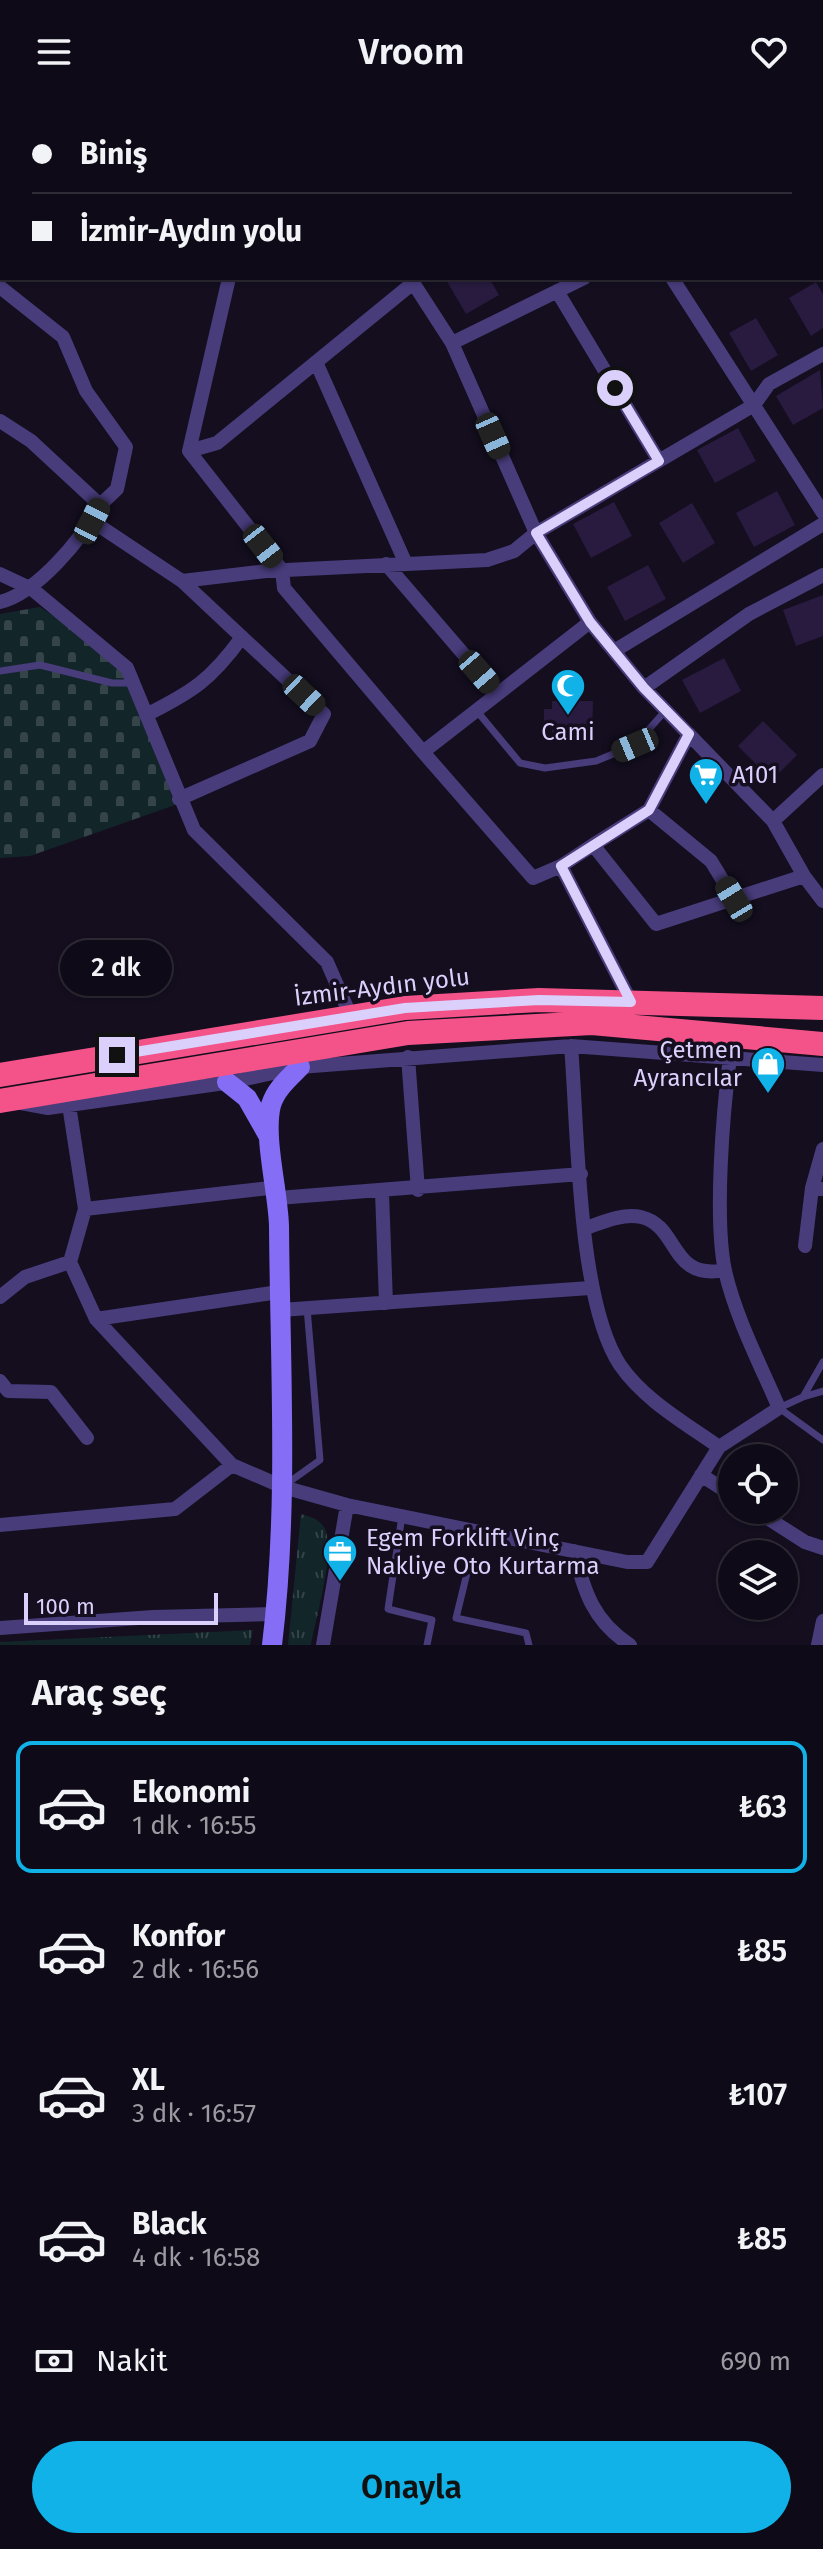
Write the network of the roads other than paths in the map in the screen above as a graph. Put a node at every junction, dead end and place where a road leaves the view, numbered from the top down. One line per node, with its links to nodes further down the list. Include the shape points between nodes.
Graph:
1 (229, 280): 12 (street)
2 (412, 280): 7 (street); 9 (street)
3 (580, 280): 6 (street)
4 (673, 280): 10 (street)
5 (0, 287): 14 (street, via 63,337 86,391 126,447 117,489)
6 (557, 291): 7 (street); 13 (street)
7 (452, 343): 18 (street)
8 (823, 354): 10 (street, via 769,384)
9 (316, 362): 12 (street, via 217,443); 20 (street)
10 (754, 405): 13 (street); 15 (street)
11 (0, 421): 14 (street, via 31,441)
12 (189, 451): 21 (street)
13 (659, 461): 18 (street)
14 (100, 505): 16 (street)
15 (823, 513)
16 (92, 521): 24 (street); 25 (street)
17 (823, 524): 29 (street)
18 (536, 533): 20 (street, via 514,551 487,560); 27 (street)
19 (386, 564): 20 (street); 21 (street); 33 (street)
20 (406, 564)
21 (282, 570): 24 (street); 38 (street, via 284,588)
22 (0, 574): 25 (street)
23 (823, 575): 32 (street, via 749,614)
24 (182, 581): 28 (street)
25 (32, 589): 26 (street); 31 (street, via 127,668)
26 (0, 602)
27 (590, 622): 29 (street); 33 (street)
28 (242, 637): 36 (street, via 195,691); 40 (street, via 324,714 310,741)
29 (614, 651): 32 (street)
30 (0, 671): 31 (lane, via 40,665)
31 (132, 683): 36 (street)
32 (644, 688): 35 (street)
33 (497, 693): 34 (street)
34 (476, 710): 35 (lane, via 520,763 545,768 596,761 635,745); 38 (street)
35 (666, 710): 37 (street)
36 (146, 715): 40 (street)
37 (689, 734): 41 (street); 42 (street)
38 (423, 752): 44 (street, via 533,878)
39 (823, 775): 42 (street)
40 (179, 799): 50 (street, via 194,830 327,962)
41 (649, 810): 43 (street); 46 (street, via 711,861)
42 (773, 821): 45 (street)
43 (593, 845): 44 (street); 46 (street, via 656,924)
44 (561, 866): 48 (street)
45 (804, 876): 46 (street); 47 (street)
46 (734, 899)
47 (823, 901)
48 (631, 1002): 49 (highway, İzmir-Aydın yolu); 50 (highway, İzmir-Aydın yolu, via 539,1000 405,1008)
49 (823, 1008)
50 (351, 1017): 57 (highway, İzmir-Aydın yolu)
51 (823, 1044): 55 (highway, İzmir-Aydın yolu, via 592,1023 408,1033 325,1049)
52 (571, 1046): 53 (street); 54 (street); 63 (street)
53 (408, 1057): 55 (street); 65 (street)
54 (730, 1057): 56 (street); 72 (street, via 721,1202)
55 (290, 1062): 58 (street); 59 (highway, İzmir-Aydın yolu); 61 (street, via 271,1105)
56 (823, 1065)
57 (0, 1075)
58 (227, 1082): 60 (street); 61 (street, via 247,1098)
59 (2, 1101): 60 (street, via 48,1108)
60 (69, 1105): 68 (street)
61 (268, 1135): 66 (street)
62 (823, 1154): 64 (street)
63 (581, 1174): 65 (street); 69 (street)
64 (818, 1189): 70 (street)
65 (418, 1190): 67 (street)
66 (278, 1192): 67 (street); 68 (street); 75 (street)
67 (382, 1192): 76 (street)
68 (85, 1209): 71 (street)
69 (586, 1228): 72 (street, via 618,1217 643,1217 655,1223 684,1262 708,1273); 73 (street)
70 (805, 1246)
71 (70, 1262): 74 (street, via 25,1277); 78 (street)
72 (725, 1270): 83 (street)
73 (590, 1288): 76 (street); 87 (street, via 626,1372 641,1390)
74 (0, 1297)
75 (280, 1301): 77 (street); 78 (street); 92 (street)
76 (386, 1303): 77 (street)
77 (307, 1308): 92 (lane, via 320,1460)
78 (96, 1319): 89 (street)
79 (823, 1362): 82 (lane)
80 (0, 1381): 84 (street, via 8,1391 51,1392)
81 (823, 1391): 82 (lane)
82 (803, 1397): 83 (lane)
83 (779, 1408): 85 (lane); 86 (street)
84 (87, 1438)
85 (823, 1440)
86 (724, 1444)
87 (718, 1446)
88 (718, 1449): 90 (street)
89 (232, 1465): 92 (street); 96 (street, via 175,1509)
90 (701, 1475): 91 (street); 98 (street, via 647,1562)
91 (718, 1486)
92 (283, 1487): 93 (street); 100 (street)
93 (347, 1505): 94 (street); 104 (street)
94 (402, 1516): 98 (street); 105 (lane, via 388,1609 432,1620)
95 (777, 1524): 97 (street)
96 (0, 1525)
97 (823, 1548)
98 (574, 1551): 107 (street, via 587,1602)
99 (469, 1565): 106 (lane, via 456,1618 526,1633)
100 (276, 1614): 102 (street); 103 (street)
101 (823, 1621): 108 (street)
102 (0, 1628)
103 (272, 1645)
104 (323, 1645)
105 (427, 1645)
106 (529, 1645)
107 (630, 1645)
108 (818, 1645)

